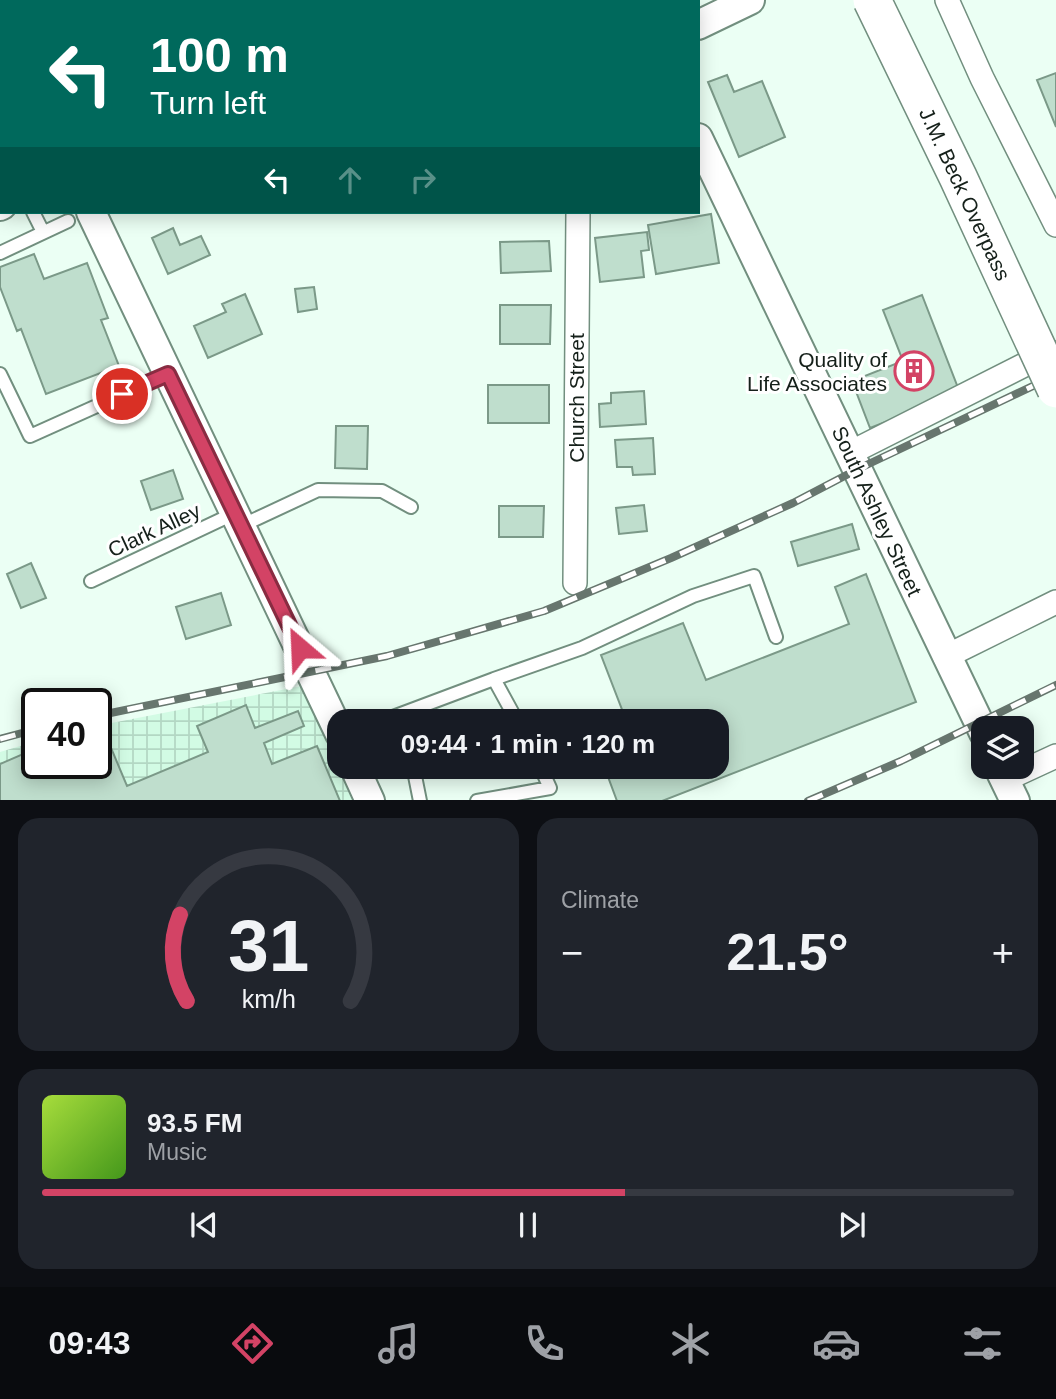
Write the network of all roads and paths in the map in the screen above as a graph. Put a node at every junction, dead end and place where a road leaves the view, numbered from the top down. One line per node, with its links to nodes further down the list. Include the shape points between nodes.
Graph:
1 (750, 0): 4 (street)
2 (872, 0): 15 (main road, J.M. Beck Overpass, bridge)
3 (947, 0): 9 (street)
4 (700, 25)
5 (700, 142): 16 (street, South Ashley Street)
6 (34, 214): 10 (lane)
7 (578, 214): 20 (street, Church Street)
8 (80, 216): 10 (lane); 14 (street)
9 (1056, 225)
10 (43, 232): 11 (lane)
11 (0, 253)
12 (1056, 348): 16 (street)
13 (0, 374): 14 (lane, via 30,436)
14 (168, 374): 18 (street)
15 (1056, 389)
16 (850, 453): 23 (street, South Ashley Street)
17 (411, 507): 18 (lane, Clark Alley, via 382,491 318,490)
18 (238, 520): 19 (lane, Clark Alley); 25 (street)
19 (90, 581)
20 (575, 583)
21 (1056, 602): 23 (street)
22 (776, 637): 24 (lane, via 754,576 693,596 582,648)
23 (946, 657): 28 (street, South Ashley Street)
24 (494, 679): 26 (lane); 27 (lane)
25 (328, 709)
26 (414, 709)
27 (510, 709)
28 (976, 716)
29 (1056, 756): 33 (street)
30 (360, 779): 34 (street)
31 (416, 779): 35 (lane)
32 (546, 779): 36 (lane, via 550,788)
33 (1006, 782)
34 (370, 800)
35 (420, 800)
36 (477, 800)

